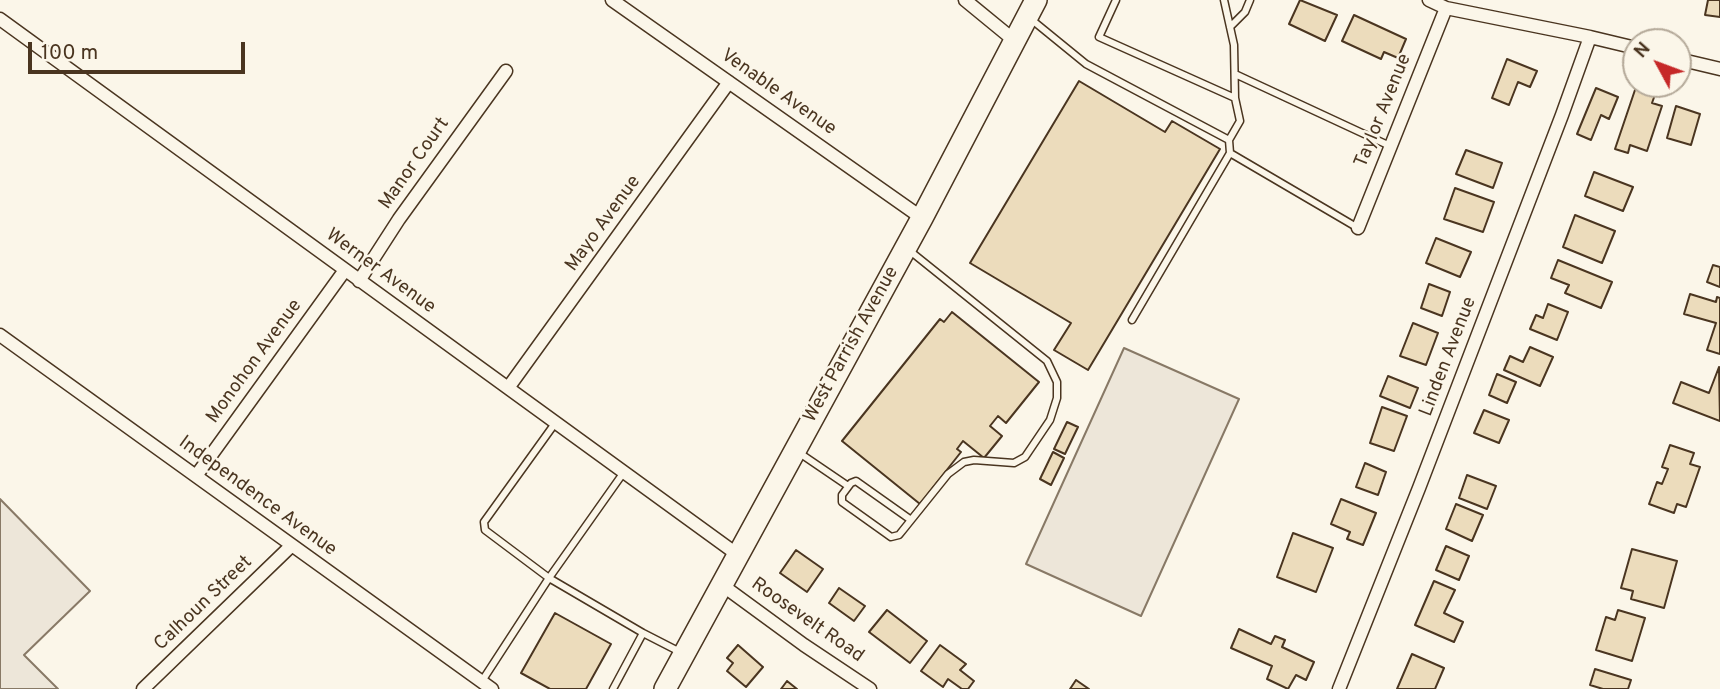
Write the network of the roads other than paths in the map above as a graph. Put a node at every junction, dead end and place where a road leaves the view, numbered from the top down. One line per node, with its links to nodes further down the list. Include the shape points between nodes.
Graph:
1 (612, 0): 18 (street, Venable Avenue)
2 (965, 0): 12 (street)
3 (1116, 0): 19 (lane, via 1099,37)
4 (1224, 0): 10 (lane)
5 (1250, 0): 10 (lane)
6 (1429, 0): 8 (street)
7 (1032, 8): 12 (main road, West Parrish Avenue); 20 (lane, via 1086,64)
8 (1446, 8): 11 (street); 21 (street, Taylor Avenue)
9 (0, 19): 26 (street, Werner Avenue)
10 (1230, 27): 17 (lane)
11 (1590, 37): 13 (street); 48 (street, Linden Avenue)
12 (1015, 41): 23 (main road, West Parrish Avenue)
13 (1622, 45)
14 (1692, 62): 15 (street)
15 (1720, 69)
16 (506, 71): 27 (street, Manor Court)
17 (1235, 74): 19 (lane); 21 (lane)
18 (729, 82): 23 (street, Venable Avenue); 30 (street, Mayo Avenue)
19 (1235, 98): 20 (lane, via 1240,121)
20 (1229, 140): 22 (lane)
21 (1390, 146): 24 (street, Taylor Avenue)
22 (1230, 153): 24 (lane); 28 (lane)
23 (922, 218): 25 (main road, West Parrish Avenue)
24 (1358, 228)
25 (905, 248): 32 (main road, West Parrish Avenue); 36 (lane, via 1047,361 1057,382 1050,420 1025,457 1014,463 964,462 948,474)
26 (345, 270): 27 (street, Werner Avenue); 34 (street, Monohon Avenue)
27 (359, 281): 30 (street, Werner Avenue)
28 (1132, 320)
29 (0, 335): 34 (street, Independence Avenue)
30 (508, 388): 31 (street, Werner Avenue)
31 (556, 422): 33 (street, Werner Avenue); 39 (lane, via 484,522 485,530)
32 (795, 451): 35 (lane); 38 (main road, West Parrish Avenue)
33 (624, 472): 38 (street, Werner Avenue); 39 (lane)
34 (195, 476): 37 (street, Independence Avenue)
35 (848, 486): 36 (lane, via 853,481 860,483); 36 (lane, via 842,502 891,537 899,535)
36 (911, 520)
37 (291, 546): 43 (street, Independence Avenue); 44 (street, Calhoun Street)
38 (738, 555): 40 (main road, West Parrish Avenue)
39 (549, 578): 41 (lane); 43 (lane)
40 (722, 585): 42 (main road, West Parrish Avenue); 47 (street, Roosevelt Road)
41 (643, 633): 42 (lane); 45 (lane)
42 (684, 654): 46 (main road, West Parrish Avenue)
43 (483, 686)
44 (143, 689)
45 (612, 689)
46 (665, 689)
47 (870, 689)
48 (1339, 689)

